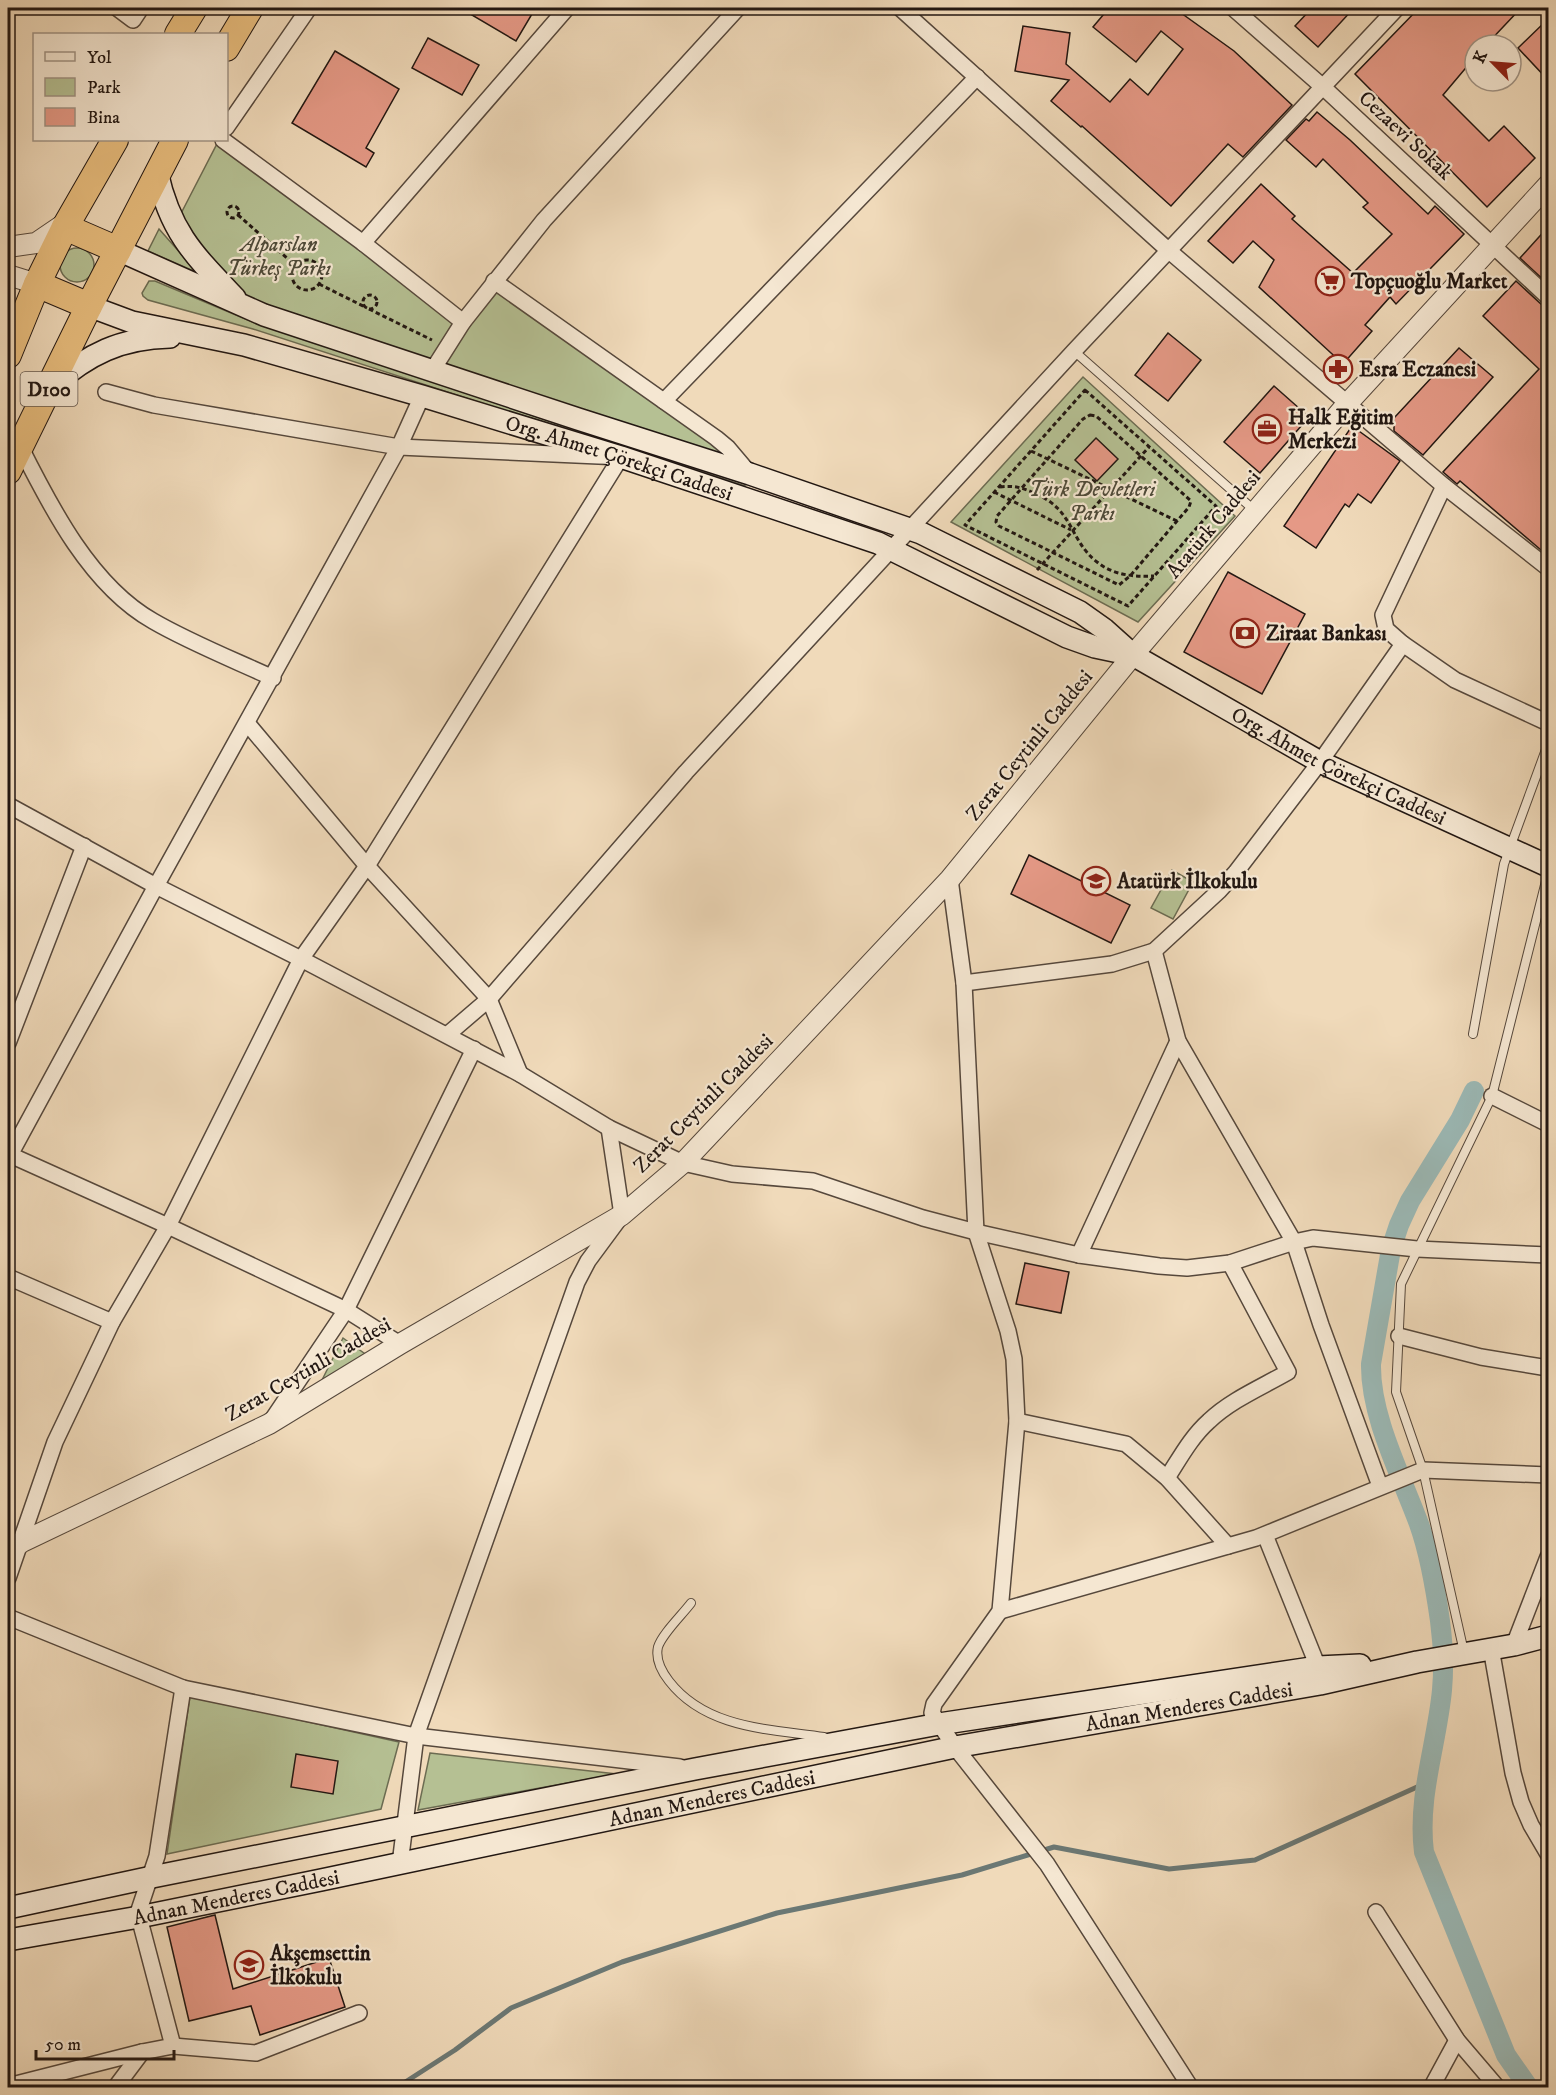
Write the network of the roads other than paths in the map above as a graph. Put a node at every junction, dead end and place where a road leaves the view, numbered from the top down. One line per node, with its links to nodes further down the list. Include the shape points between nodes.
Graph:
1 (117, 8): 2 (street, via 133,20)
2 (141, 8)
3 (194, 8): 11 (highway)
4 (250, 8): 12 (highway)
5 (309, 8): 15 (street)
6 (567, 8): 22 (street)
7 (738, 8): 28 (street, via 544,220)
8 (900, 8): 13 (street)
9 (1233, 8): 14 (street, Cezaevi Sokak)
10 (1397, 8): 14 (street)
11 (179, 33)
12 (228, 45)
13 (977, 77): 26 (street); 41 (street)
14 (1323, 87): 23 (street, Cezaevi Sokak); 26 (street)
15 (228, 125)
16 (114, 141): 21 (highway, D100)
17 (174, 141): 19 (highway, D100)
18 (224, 141): 22 (street)
19 (158, 172): 25 (highway, D100); 32 (main road, Org. Ahmet Çörekçi Caddesi, via 174,225 204,266)
20 (1548, 185): 23 (street, Atatürk Caddesi)
21 (65, 227): 24 (street, via 36,243); 25 (highway); 29 (highway, D100)
22 (363, 243): 33 (street)
23 (1493, 245): 30 (street, Cezaevi Sokak); 42 (street, Atatürk Caddesi)
24 (8, 247)
25 (118, 250): 31 (highway, D100); 32 (main road, Org. Ahmet Çörekçi Caddesi)
26 (1168, 250): 35 (street); 42 (street)
27 (8, 275): 29 (street)
28 (494, 281): 33 (street); 41 (street)
29 (37, 284): 31 (highway); 36 (highway, D100)
30 (1548, 297)
31 (89, 306): 34 (main road, Org. Ahmet Çörekçi Caddesi, via 132,322); 38 (highway, D100)
32 (244, 307): 37 (main road, Org. Ahmet Çörekçi Caddesi)
33 (463, 322): 37 (street)
34 (220, 340): 38 (main road, via 167,337 128,341 83,362); 40 (main road, Org. Ahmet Çörekçi Caddesi)
35 (1074, 351): 50 (lane); 51 (street)
36 (8, 355)
37 (432, 371): 47 (main road, Org. Ahmet Çörekçi Caddesi)
38 (49, 388): 43 (highway, D100)
39 (106, 392): 44 (street, via 154,405)
40 (422, 396): 44 (street); 45 (main road, Org. Ahmet Çörekçi Caddesi)
41 (664, 401): 47 (street, via 728,448)
42 (1347, 404): 48 (street); 50 (street, Atatürk Caddesi)
43 (20, 446): 46 (highway, D100); 56 (street, via 39,485 87,561 119,596 152,621)
44 (399, 447): 45 (street); 56 (street)
45 (621, 458): 49 (main road, Org. Ahmet Çörekçi Caddesi); 64 (street)
46 (8, 471)
47 (750, 474): 49 (street); 51 (main road, Org. Ahmet Çörekçi Caddesi)
48 (1444, 486): 53 (street); 54 (street, via 1383,615 1386,629)
49 (742, 498): 52 (main road, Org. Ahmet Çörekçi Caddesi)
50 (1255, 511): 55 (street, Atatürk Caddesi)
51 (909, 528): 52 (street); 55 (main road, Org. Ahmet Çörekçi Caddesi, via 1095,621)
52 (891, 549): 55 (main road, Org. Ahmet Çörekçi Caddesi, via 1067,638); 72 (street, via 686,772)
53 (1548, 568)
54 (1403, 644): 58 (street, via 1455,680); 60 (street)
55 (1133, 655): 60 (main road, Org. Ahmet Çörekçi Caddesi); 67 (street, Zerat Ceytinli Caddesi)
56 (273, 678): 57 (street)
57 (247, 723): 64 (street); 68 (street)
58 (1548, 723)
59 (1548, 744): 63 (lane)
60 (1320, 762): 63 (main road, Org. Ahmet Çörekçi Caddesi); 69 (street, via 1229,881)
61 (8, 805): 62 (street)
62 (84, 846): 68 (street); 76 (street)
63 (1509, 849): 65 (main road, Org. Ahmet Çörekçi Caddesi); 73 (lane)
64 (367, 866): 70 (street); 72 (street)
65 (1548, 866)
66 (1548, 873): 79 (lane)
67 (951, 879): 71 (street); 83 (street, Zerat Ceytinli Caddesi)
68 (156, 886): 70 (street); 82 (street)
69 (1154, 951): 71 (street, via 1112,964); 75 (street)
70 (301, 959): 74 (street); 85 (street)
71 (964, 983): 86 (street)
72 (489, 999): 74 (street); 78 (street)
73 (1473, 1034)
74 (447, 1035): 77 (street)
75 (1178, 1041): 87 (street); 89 (street)
76 (8, 1043)
77 (474, 1049): 78 (street); 93 (street)
78 (520, 1074): 81 (street)
79 (1492, 1096): 80 (street); 88 (lane)
80 (1548, 1124)
81 (609, 1128): 83 (street); 84 (street)
82 (9, 1154): 85 (street)
83 (683, 1162): 84 (street, Zerat Ceytinli Caddesi); 86 (street, via 732,1173 813,1181)
84 (622, 1215): 96 (street, Zerat Ceytinli Caddesi); 120 (street, via 576,1282)
85 (168, 1226): 93 (street); 94 (street)
86 (976, 1232): 89 (street); 98 (street, via 1008,1331 1014,1359)
87 (1294, 1242): 88 (street, via 1322,1238); 91 (street); 103 (street)
88 (1410, 1248): 90 (street); 95 (lane, via 1401,1284)
89 (1079, 1255): 91 (street, via 1187,1268)
90 (1548, 1255)
91 (1230, 1263): 102 (street, via 1288,1372 1208,1422)
92 (8, 1277): 94 (street)
93 (346, 1310): 96 (street); 99 (street)
94 (112, 1322): 105 (street, via 55,1442)
95 (1398, 1336): 97 (street, via 1481,1357); 100 (lane, via 1396,1392)
96 (400, 1344): 99 (street, Zerat Ceytinli Caddesi)
97 (1548, 1368)
98 (1017, 1421): 102 (street, via 1126,1444); 110 (street)
99 (269, 1424): 105 (street, Zerat Ceytinli Caddesi)
100 (1423, 1470): 101 (street); 103 (street); 115 (lane)
101 (1548, 1475)
102 (1167, 1478): 106 (street)
103 (1380, 1486): 104 (street)
104 (1265, 1535): 106 (street); 117 (street)
105 (14, 1546): 108 (street)
106 (1228, 1546): 110 (street)
107 (1548, 1557): 113 (street)
108 (8, 1578)
109 (691, 1604): 121 (lane, via 658,1649 658,1661 665,1676 681,1695 704,1712 735,1724 824,1737)
110 (1000, 1611): 119 (street, via 933,1706 932,1713)
111 (8, 1617): 118 (street)
112 (1546, 1642): 113 (main road, Adnan Menderes Caddesi)
113 (1514, 1645): 114 (main road, Adnan Menderes Caddesi)
114 (1491, 1648): 115 (main road, Adnan Menderes Caddesi); 125 (street, via 1518,1793)
115 (1464, 1654): 116 (main road, Adnan Menderes Caddesi)
116 (1418, 1662): 117 (main road, Adnan Menderes Caddesi); 122 (main road, Adnan Menderes Caddesi, via 1320,1684)
117 (1318, 1667): 119 (main road, Adnan Menderes Caddesi)
118 (183, 1688): 120 (street); 127 (street)
119 (939, 1724): 121 (main road, Adnan Menderes Caddesi); 122 (street)
120 (416, 1736): 123 (street); 124 (street)
121 (836, 1743): 123 (main road, Adnan Menderes Caddesi)
122 (955, 1747): 126 (main road, Adnan Menderes Caddesi); 138 (street, via 1047,1864)
123 (694, 1769): 124 (main road, Adnan Menderes Caddesi)
124 (404, 1827): 126 (street); 127 (main road, Adnan Menderes Caddesi)
125 (1548, 1854)
126 (400, 1864): 130 (main road, Adnan Menderes Caddesi)
127 (152, 1876): 128 (main road, Adnan Menderes Caddesi); 130 (street)
128 (8, 1908)
129 (1376, 1912): 133 (street)
130 (139, 1917): 131 (main road, Adnan Menderes Caddesi); 134 (street)
131 (8, 1940)
132 (359, 2013): 134 (street, via 256,2053)
133 (1457, 2040): 139 (street); 140 (street)
134 (173, 2046): 135 (street)
135 (142, 2052): 136 (street); 137 (street)
136 (8, 2086)
137 (115, 2088)
138 (1191, 2088)
139 (1431, 2088)
140 (1498, 2088)

